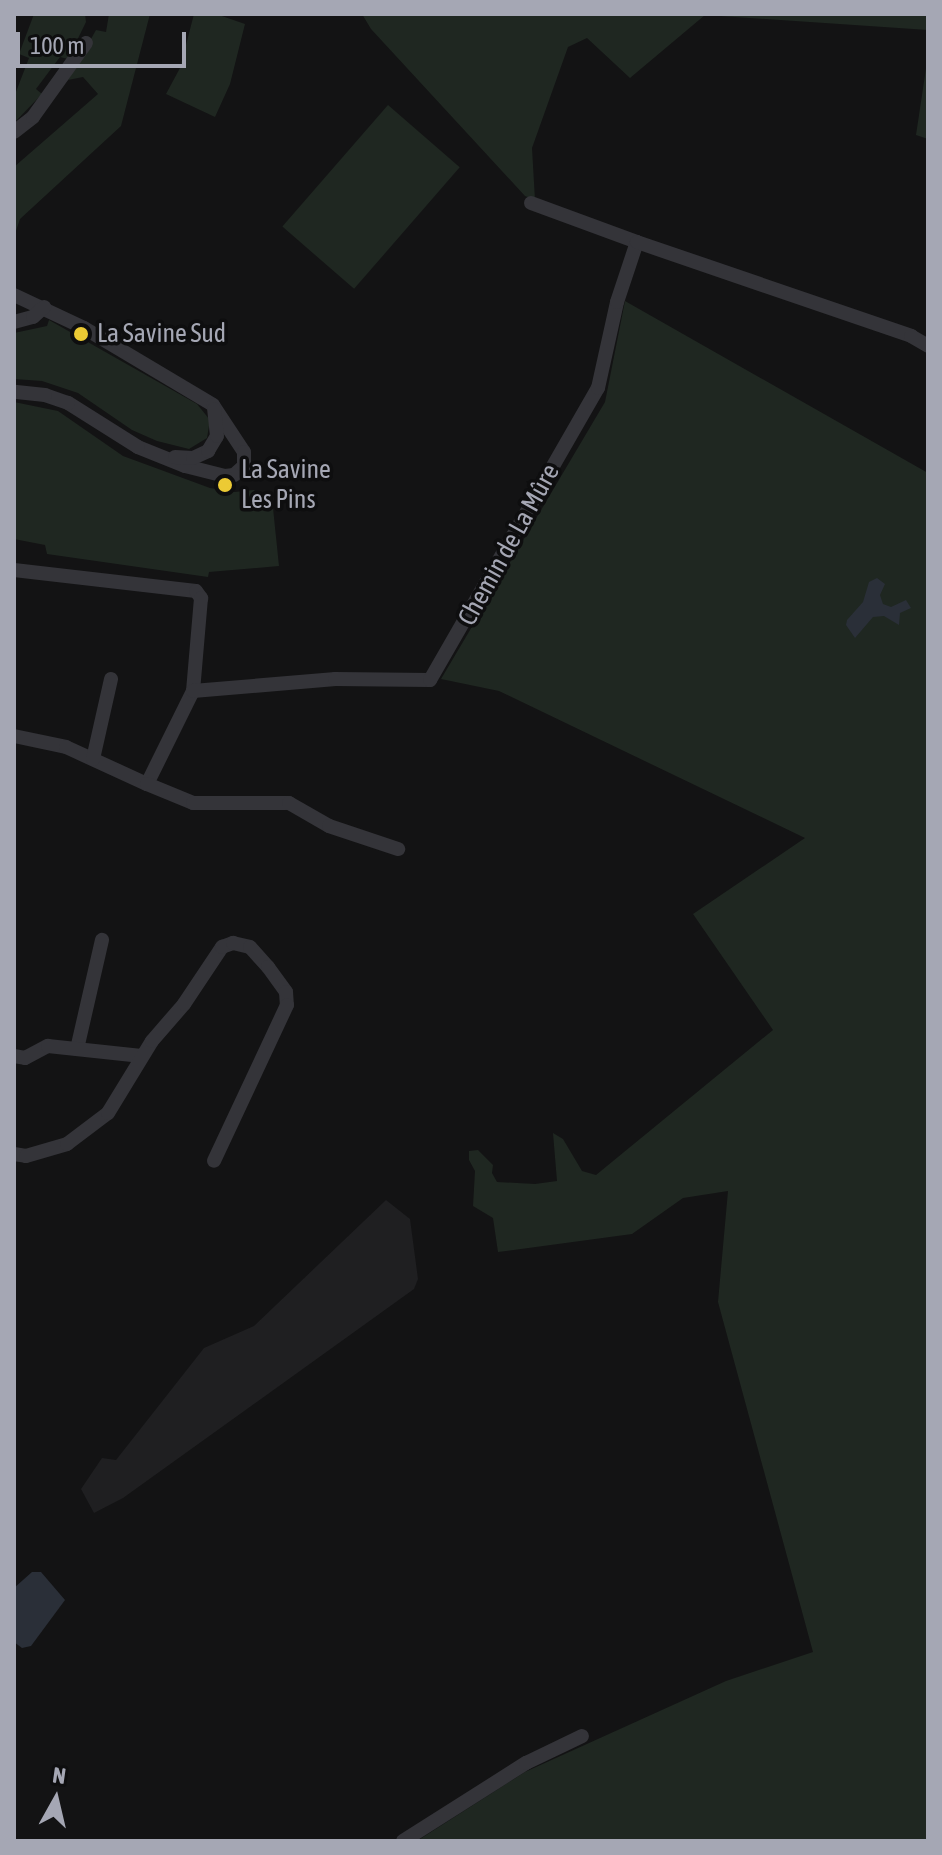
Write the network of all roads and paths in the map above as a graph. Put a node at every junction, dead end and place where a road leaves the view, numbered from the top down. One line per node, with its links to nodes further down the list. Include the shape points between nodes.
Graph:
1 (86, 43): 2 (street, via 33,117)
2 (14, 132)
3 (531, 203): 4 (street)
4 (637, 242): 8 (street); 14 (street, Chemin de La Mûre, via 598,388 430,680 335,679)
5 (21, 297): 6 (street)
6 (44, 307): 7 (street, via 33,317); 10 (street)
7 (14, 322)
8 (928, 346)
9 (14, 392): 11 (street, via 68,403)
10 (213, 405): 11 (street, via 217,436 208,451 193,458); 11 (street, via 229,424 245,459 240,472 225,476)
11 (158, 456)
12 (14, 570): 14 (street, via 196,591 201,598)
13 (111, 679): 16 (street)
14 (193, 691): 17 (street)
15 (14, 736): 16 (street)
16 (93, 759): 17 (street)
17 (147, 784): 18 (street, via 193,803 289,803 329,826)
18 (398, 849)
19 (102, 940): 20 (street)
20 (77, 1049): 21 (street, via 48,1046 25,1058); 22 (street)
21 (14, 1056)
22 (141, 1056): 23 (street, via 108,1113 90,1129 67,1144 26,1156); 24 (street, via 222,947 250,947 286,992 287,1005)
23 (14, 1154)
24 (214, 1161)
25 (582, 1736): 26 (street, via 526,1763)
26 (403, 1841)

